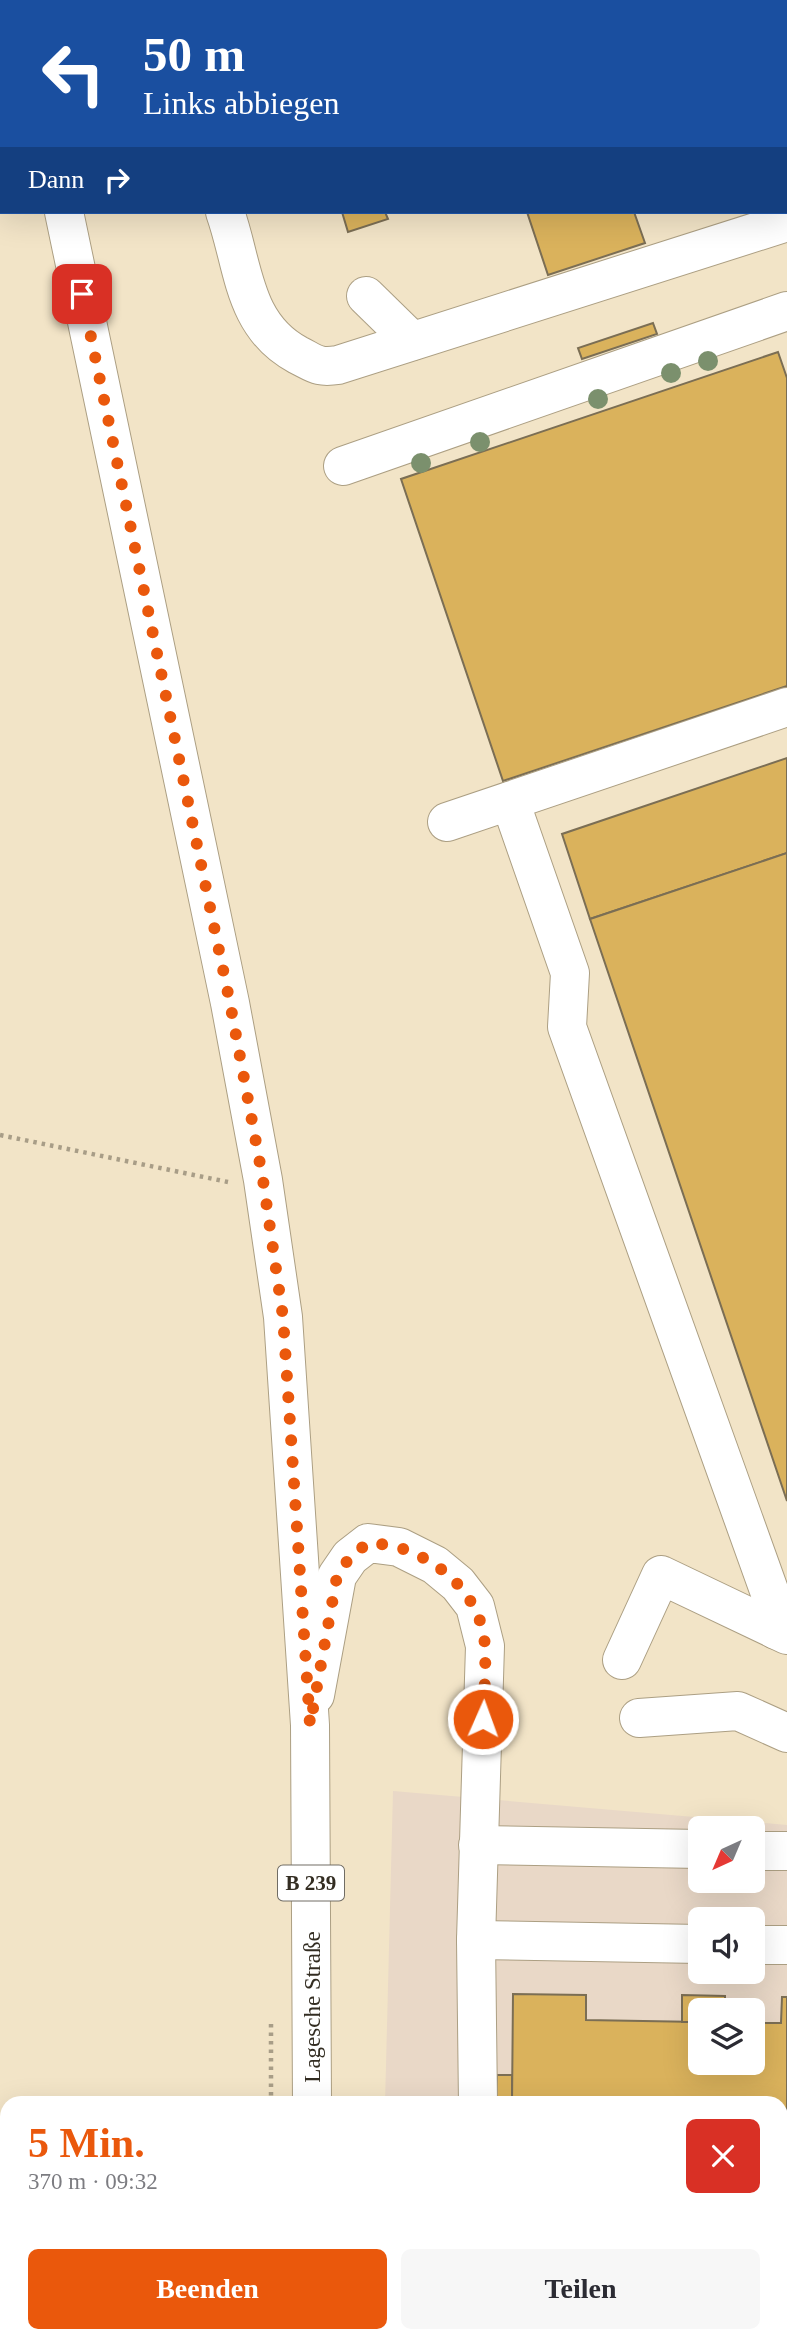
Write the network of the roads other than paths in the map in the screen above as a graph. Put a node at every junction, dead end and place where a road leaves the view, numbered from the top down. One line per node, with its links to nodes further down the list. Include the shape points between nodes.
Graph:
1 (64, 214): 14 (main road, Lagesche Straße / B 239, via 263,1180 283,1317)
2 (226, 214): 6 (main road, via 242,276 262,326 284,347 322,368)
3 (787, 222): 6 (main road)
4 (366, 296): 6 (main road)
5 (787, 312): 7 (main road)
6 (412, 341)
7 (343, 466)
8 (787, 707): 9 (main road)
9 (510, 801): 10 (main road); 11 (main road, via 570,973 567,1027)
10 (447, 822)
11 (782, 1632): 12 (main road, via 661,1575)
12 (622, 1660)
13 (639, 1718): 15 (main road, via 738,1711)
14 (310, 1725): 16 (main road, via 337,1576 350,1557 368,1543 399,1547 435,1565 475,1606 485,1646); 24 (main road, Lagesche Straße / B 239)
15 (787, 1732)
16 (478, 1845): 17 (main road); 20 (main road)
17 (688, 1849)
18 (765, 1851): 19 (main road)
19 (787, 1851)
20 (476, 1940): 21 (main road); 25 (main road)
21 (688, 1944)
22 (765, 1945): 23 (main road)
23 (787, 1945)
24 (312, 2096)
25 (478, 2096)

